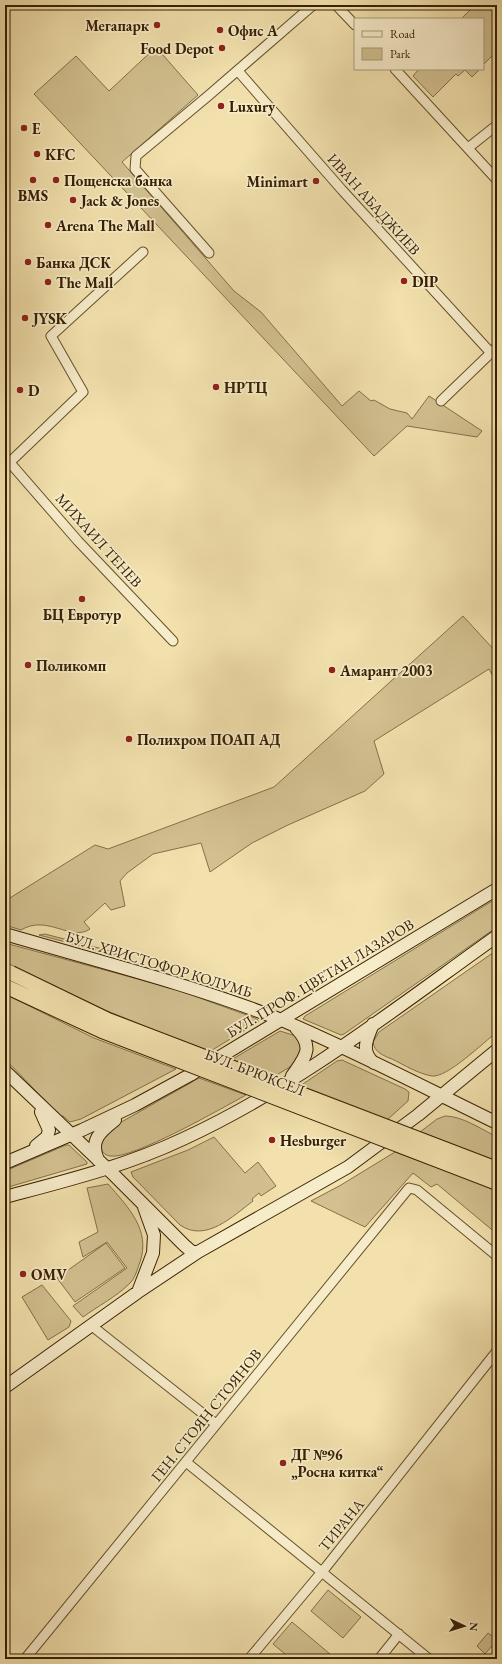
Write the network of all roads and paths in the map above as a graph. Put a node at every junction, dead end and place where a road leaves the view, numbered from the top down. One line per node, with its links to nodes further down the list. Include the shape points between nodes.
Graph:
1 (313, 5): 5 (street)
2 (336, 5): 3 (street)
3 (354, 25)
4 (396, 70): 7 (street)
5 (238, 71): 10 (street, via 136,156 135,169); 11 (street, ИВАН АБАДЖИЕВ, via 342,190)
6 (497, 125): 7 (street)
7 (468, 148): 8 (street)
8 (497, 180)
9 (143, 252): 13 (street, via 51,336 83,392)
10 (209, 252)
11 (494, 350): 12 (street, ИВАН АБАДЖИЕВ)
12 (441, 401)
13 (8, 460): 14 (street, МИХАИЛ ТЕНЕВ, via 78,541)
14 (173, 641)
15 (497, 889): 19 (main road, БУЛ. ПРОФ. ЦВЕТАН ЛАЗАРОВ)
16 (5, 934): 19 (main road, БУЛ. ХРИСТОФОР КОЛУМБ, via 216,996)
17 (497, 936): 20 (main road)
18 (8, 980): 35 (main road, БУЛ. БРЮКСЕЛ, bridge); 36 (main road, БУЛ. БРЮКСЕЛ, bridge, via 102,1031)
19 (280, 1020): 21 (main road, БУЛ. ХРИСТОФОР КОЛУМБ); 29 (main road, БУЛ. ПРОФ. ЦВЕТАН ЛАЗАРОВ)
20 (373, 1024): 22 (main road); 24 (main road, via 365,1048 369,1059)
21 (294, 1027): 22 (main road, БУЛ. ХРИСТОФОР КОЛУМБ); 26 (main road, via 304,1037 307,1049 304,1059)
22 (340, 1047): 24 (main road, БУЛ. ХРИСТОФОР КОЛУМБ); 26 (main road)
23 (497, 1050): 27 (main road)
24 (375, 1064): 27 (main road, БУЛ. ХРИСТОФОР КОЛУМБ)
25 (5, 1071): 28 (main road)
26 (288, 1082): 34 (main road, via 246,1108 182,1140)
27 (442, 1096): 30 (main road, БУЛ. ХРИСТОФОР КОЛУМБ); 39 (main road, via 348,1167)
28 (33, 1099): 31 (main road); 32 (main road, via 49,1130 44,1140)
29 (135, 1105): 31 (main road, БУЛ. ПРОФ. ЦВЕТАН ЛАЗАРОВ); 34 (main road, via 97,1136 94,1146)
30 (497, 1123)
31 (71, 1135): 32 (main road, БУЛ. ПРОФ. ЦВЕТАН ЛАЗАРОВ); 34 (main road)
32 (25, 1154): 33 (main road, БУЛ. ПРОФ. ЦВЕТАН ЛАЗАРОВ)
33 (5, 1163)
34 (102, 1164): 37 (main road); 38 (main road)
35 (497, 1169)
36 (497, 1183)
37 (5, 1197)
38 (143, 1204): 39 (main road, via 189,1250); 41 (main road, via 154,1235 153,1253)
39 (198, 1252): 41 (main road)
40 (497, 1256): 45 (street, ГЕН. СТОЯН СТОЯНОВ, via 417,1190 409,1188)
41 (138, 1292): 42 (main road)
42 (92, 1326): 44 (main road); 45 (street)
43 (497, 1352): 47 (street, ТИРАНА)
44 (5, 1387)
45 (216, 1424): 46 (street, ГЕН. СТОЯН СТОЯНОВ)
46 (186, 1462): 47 (street); 49 (street, ГЕН. СТОЯН СТОЯНОВ)
47 (322, 1572): 48 (street); 50 (street, ТИРАНА)
48 (399, 1634): 51 (street); 52 (street)
49 (25, 1659)
50 (250, 1659)
51 (379, 1659)
52 (429, 1659)

